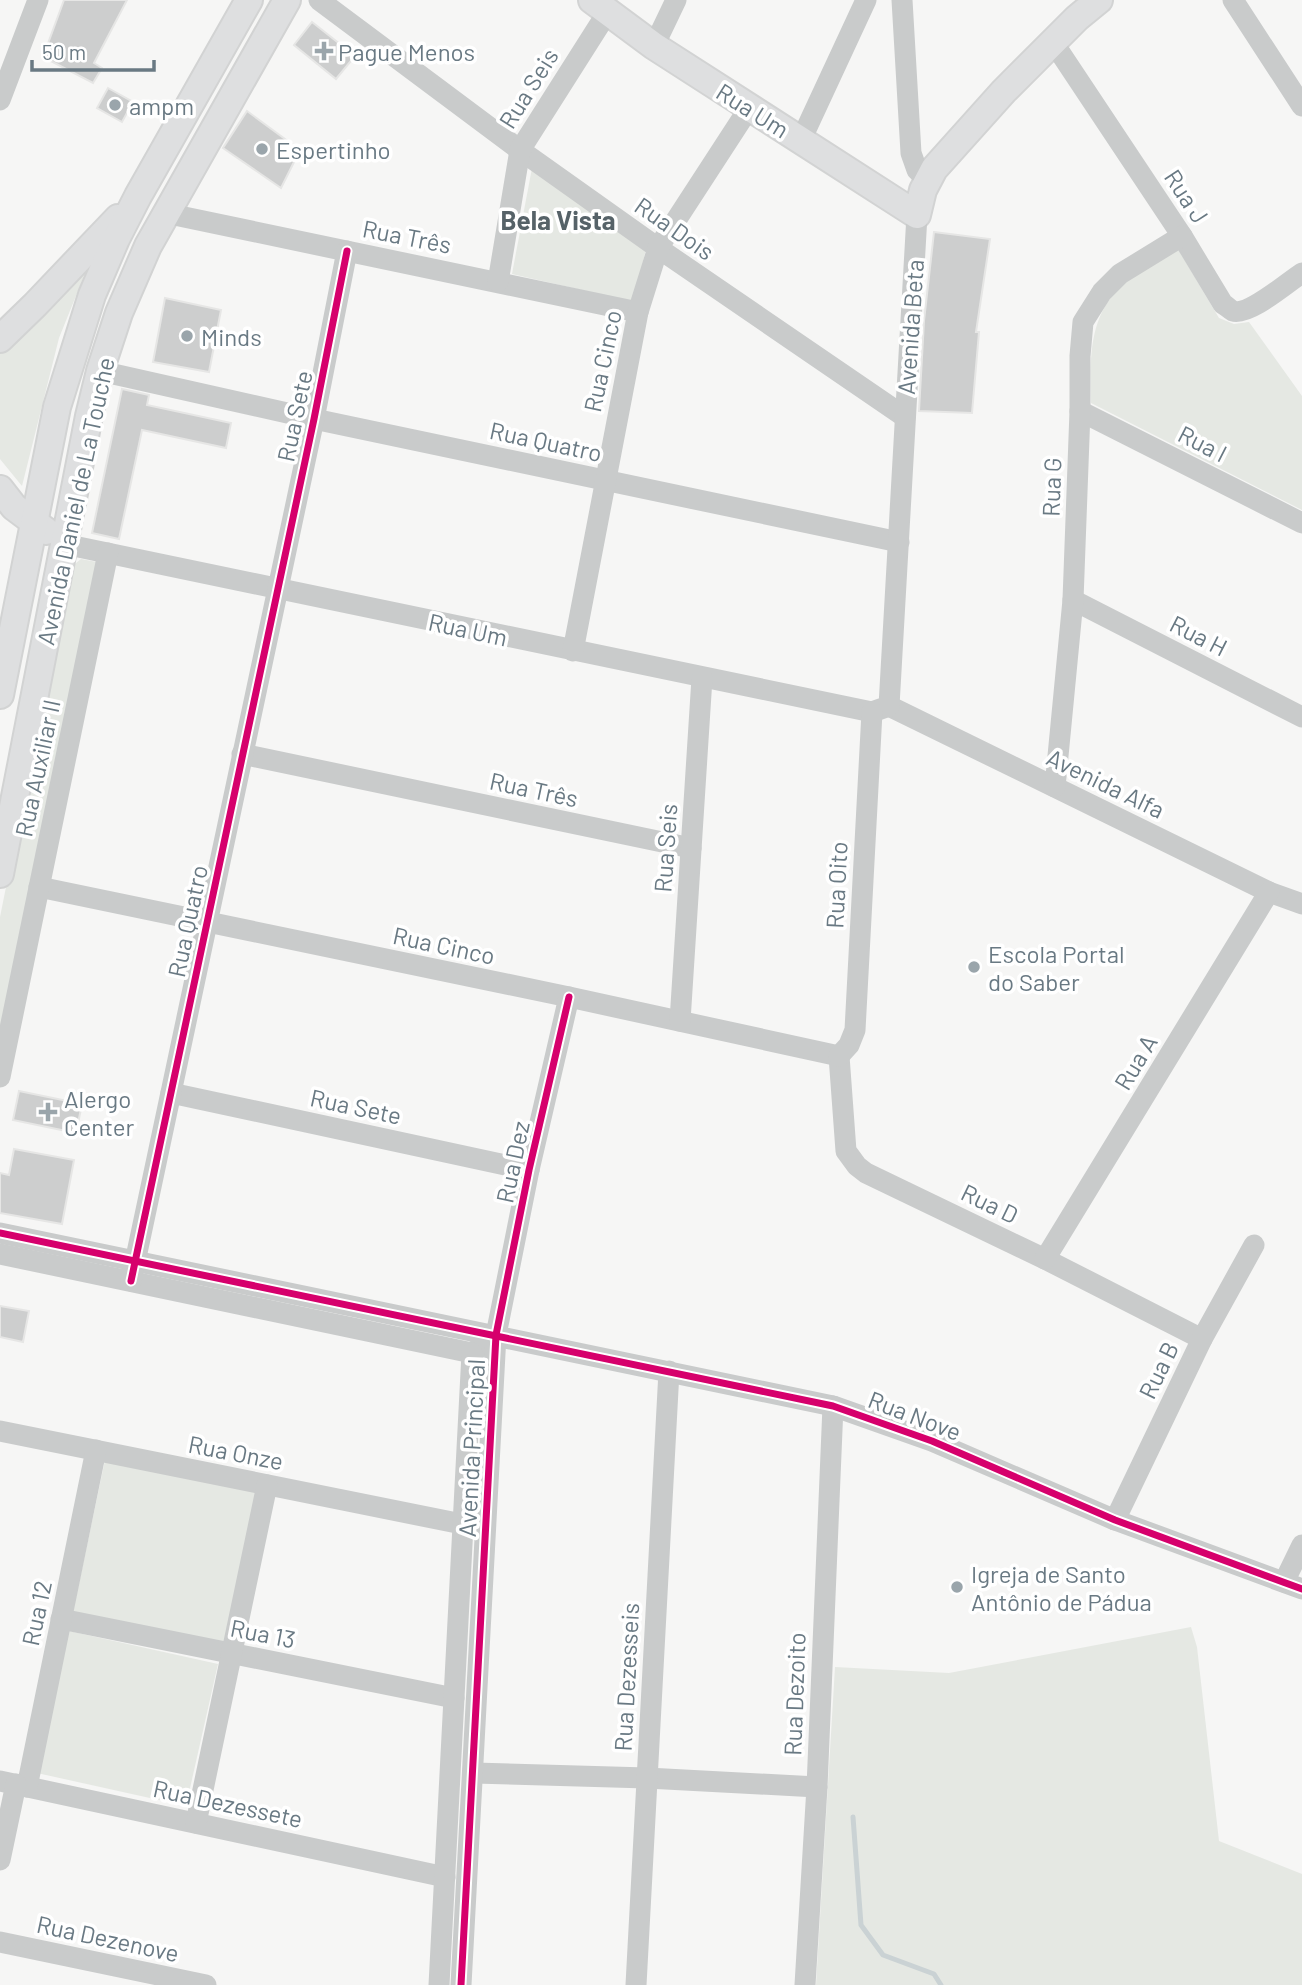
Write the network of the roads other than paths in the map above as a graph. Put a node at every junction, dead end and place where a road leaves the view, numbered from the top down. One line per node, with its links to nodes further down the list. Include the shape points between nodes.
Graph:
1 (38, 0): 14 (street)
2 (249, 0): 20 (main road, Avenida Daniel de La Touche)
3 (287, 0): 21 (main road, Avenida Daniel de La Touche)
4 (319, 0): 18 (street, Rua Dois)
5 (676, 0): 13 (street)
6 (866, 0): 17 (street)
7 (902, 0): 19 (street, via 911,153 917,170)
8 (1099, 0): 11 (main road, Avenida Beta)
9 (1233, 0): 15 (street)
10 (600, 6): 13 (main road, Rua Um); 18 (street, Rua Seis)
11 (1069, 9): 12 (main road, Avenida Beta)
12 (1053, 42): 19 (main road, Avenida Beta); 23 (street, Rua J)
13 (654, 46): 16 (main road, Rua Um)
14 (0, 100)
15 (1302, 106)
16 (749, 108): 17 (main road, Rua Um); 24 (street, Rua Cinco)
17 (801, 140): 22 (main road, Rua Um)
18 (520, 150): 24 (street, Rua Dois); 27 (street, Rua Seis)
19 (928, 180): 22 (main road, Avenida Beta)
20 (138, 196): 29 (main road); 35 (main road, Avenida Daniel de La Touche, via 92,295 57,407)
21 (164, 213): 25 (street, Rua Três); 30 (main road, Avenida Daniel de La Touche, via 123,303)
22 (917, 215): 32 (street, Avenida Beta)
23 (1182, 236): 26 (street, Rua J, via 1223,304 1234,311 1256,305); 31 (street, Rua G, via 1120,274 1091,306 1083,322)
24 (658, 248): 28 (street, Rua Cinco); 32 (street, Rua Dois)
25 (347, 251): 27 (street, Rua Três); 33 (street, Rua Sete)
26 (1302, 273)
27 (498, 282): 28 (street, Rua Três)
28 (638, 312): 34 (street, Rua Cinco)
29 (0, 338)
30 (100, 370): 33 (street, Rua Quatro); 36 (main road, Avenida Daniel de La Touche)
31 (1080, 411): 37 (street, Rua I); 42 (street, Rua G)
32 (905, 417): 38 (street, Avenida Beta)
33 (314, 419): 34 (street, Rua Quatro); 41 (street, Rua Sete)
34 (605, 480): 38 (street, Rua Quatro); 43 (street, Rua Cinco)
35 (15, 506): 36 (main road, via 48,524); 39 (main road); 45 (main road, Avenida Daniel de La Touche, via 23,574)
36 (71, 510): 39 (main road, Avenida Daniel de La Touche)
37 (1302, 523)
38 (899, 542): 46 (street, Avenida Beta)
39 (64, 544): 40 (street, Rua Um); 51 (main road, Avenida Daniel de La Touche)
40 (108, 553): 41 (street, Rua Um); 52 (street, Rua Auxiliar II)
41 (277, 589): 43 (street, Rua Um); 48 (street, Rua Quatro)
42 (1073, 600): 47 (street, Rua H); 49 (street, Rua G)
43 (573, 651): 44 (street, Rua Um)
44 (702, 678): 46 (street, Rua Um); 50 (street, Rua Seis)
45 (0, 695)
46 (880, 709): 49 (street, Avenida Alfa); 58 (street, Rua Oito, via 855,1030)
47 (1302, 717)
48 (242, 754): 50 (street, Rua Três); 55 (street, Rua Quatro)
49 (1055, 788): 53 (street, Avenida Alfa)
50 (691, 848): 57 (street, Rua Seis)
51 (0, 873)
52 (39, 887): 55 (street, Rua Cinco); 59 (street, Rua Auxiliar II)
53 (1269, 891): 54 (street, Avenida Alfa); 65 (street, Rua A)
54 (1302, 904)
55 (206, 923): 56 (street, Rua Cinco); 60 (street, Rua Quatro)
56 (569, 997): 57 (street, Rua Cinco); 61 (street, Rua Dez)
57 (680, 1021): 58 (street, Rua Cinco)
58 (839, 1056): 65 (street, Rua D, via 846,1151 857,1166)
59 (0, 1077)
60 (171, 1093): 61 (street, Rua Sete); 66 (street, Rua Quatro)
61 (529, 1170): 67 (street, Rua Dez)
62 (0, 1233): 66 (street, Avenida Principal)
63 (1254, 1245): 68 (street, Rua B)
64 (0, 1254): 66 (street, Avenida Principal)
65 (1045, 1259): 68 (street, Rua D)
66 (133, 1271): 67 (street, Avenida Principal); 69 (street, Avenida Principal)
67 (496, 1335): 69 (street, Avenida Principal); 70 (street, Rua Nove); 82 (street, Avenida Principal)
68 (1202, 1339): 75 (street, Rua B)
69 (472, 1353): 76 (street, Avenida Principal)
70 (669, 1371): 71 (street, Rua Nove); 83 (street, Rua Dezesseis)
71 (833, 1406): 75 (street, Rua Nove, via 932,1441); 85 (street, Rua Dezoito)
72 (0, 1431): 73 (street, Rua Onze)
73 (96, 1450): 74 (street, Rua Onze); 79 (street, Rua 12)
74 (267, 1485): 76 (street, Rua Onze); 80 (street)
75 (1115, 1520): 78 (street, Rua Nove)
76 (462, 1524): 81 (street, Avenida Principal)
77 (1302, 1545): 78 (street)
78 (1296, 1584)
79 (61, 1619): 80 (street, Rua 13); 84 (street, Rua 12)
80 (232, 1654): 81 (street, Rua 13); 87 (street)
81 (454, 1698): 86 (street, Avenida Principal)
82 (474, 1773): 83 (street); 88 (street, Avenida Principal)
83 (647, 1778): 85 (street); 96 (street, Rua Dezesseis)
84 (14, 1784): 87 (street, Rua Dezessete); 89 (street, Rua 12)
85 (817, 1787): 97 (street, Rua Dezoito)
86 (447, 1822): 88 (street); 90 (street, Avenida Principal)
87 (196, 1823): 90 (street, Rua Dezessete)
88 (471, 1823): 95 (street, Avenida Principal)
89 (0, 1860)
90 (445, 1877): 94 (street, Avenida Principal)
91 (0, 1942): 92 (street, Rua Dezenove)
92 (133, 1978): 93 (street, Rua Dezenove)
93 (206, 1985)
94 (439, 1985)
95 (461, 1985)
96 (636, 1985)
97 (805, 1985)

